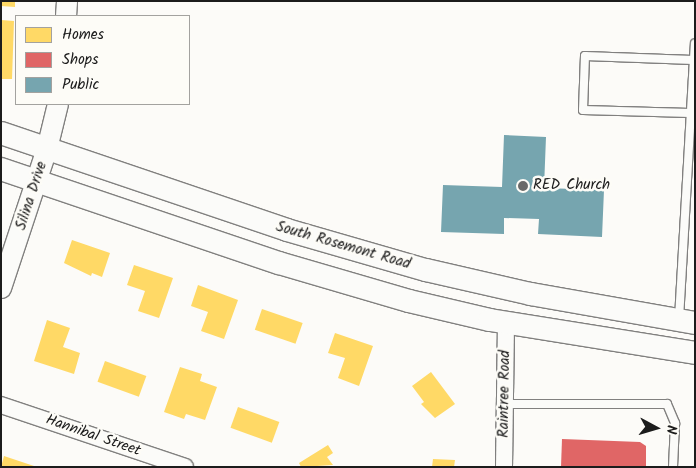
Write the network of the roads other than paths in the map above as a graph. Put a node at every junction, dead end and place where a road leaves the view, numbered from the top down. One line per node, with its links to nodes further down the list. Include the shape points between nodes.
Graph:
1 (67, 1): 2 (street)
2 (66, 15)
3 (695, 43): 4 (lane)
4 (693, 60): 6 (lane); 6 (lane, via 585,56 583,110)
5 (58, 105): 8 (street, Silina Drive)
6 (690, 113): 13 (lane)
7 (1, 133): 8 (main road, South Rosemont Road)
8 (47, 149): 10 (street, Silina Drive); 13 (main road, South Rosemont Road, via 287,230 426,270 531,294)
9 (1, 169): 10 (main road)
10 (36, 181): 11 (street, Silina Drive); 12 (main road, via 279,263 409,301)
11 (1, 288)
12 (506, 322): 14 (main road); 15 (street, Raintree Road)
13 (687, 322)
14 (695, 353)
15 (505, 404): 18 (street, Raintree Road); 19 (lane, via 667,404 675,423)
16 (1, 405): 17 (street, Hannibal Street)
17 (185, 467)
18 (504, 467)
19 (673, 467)

